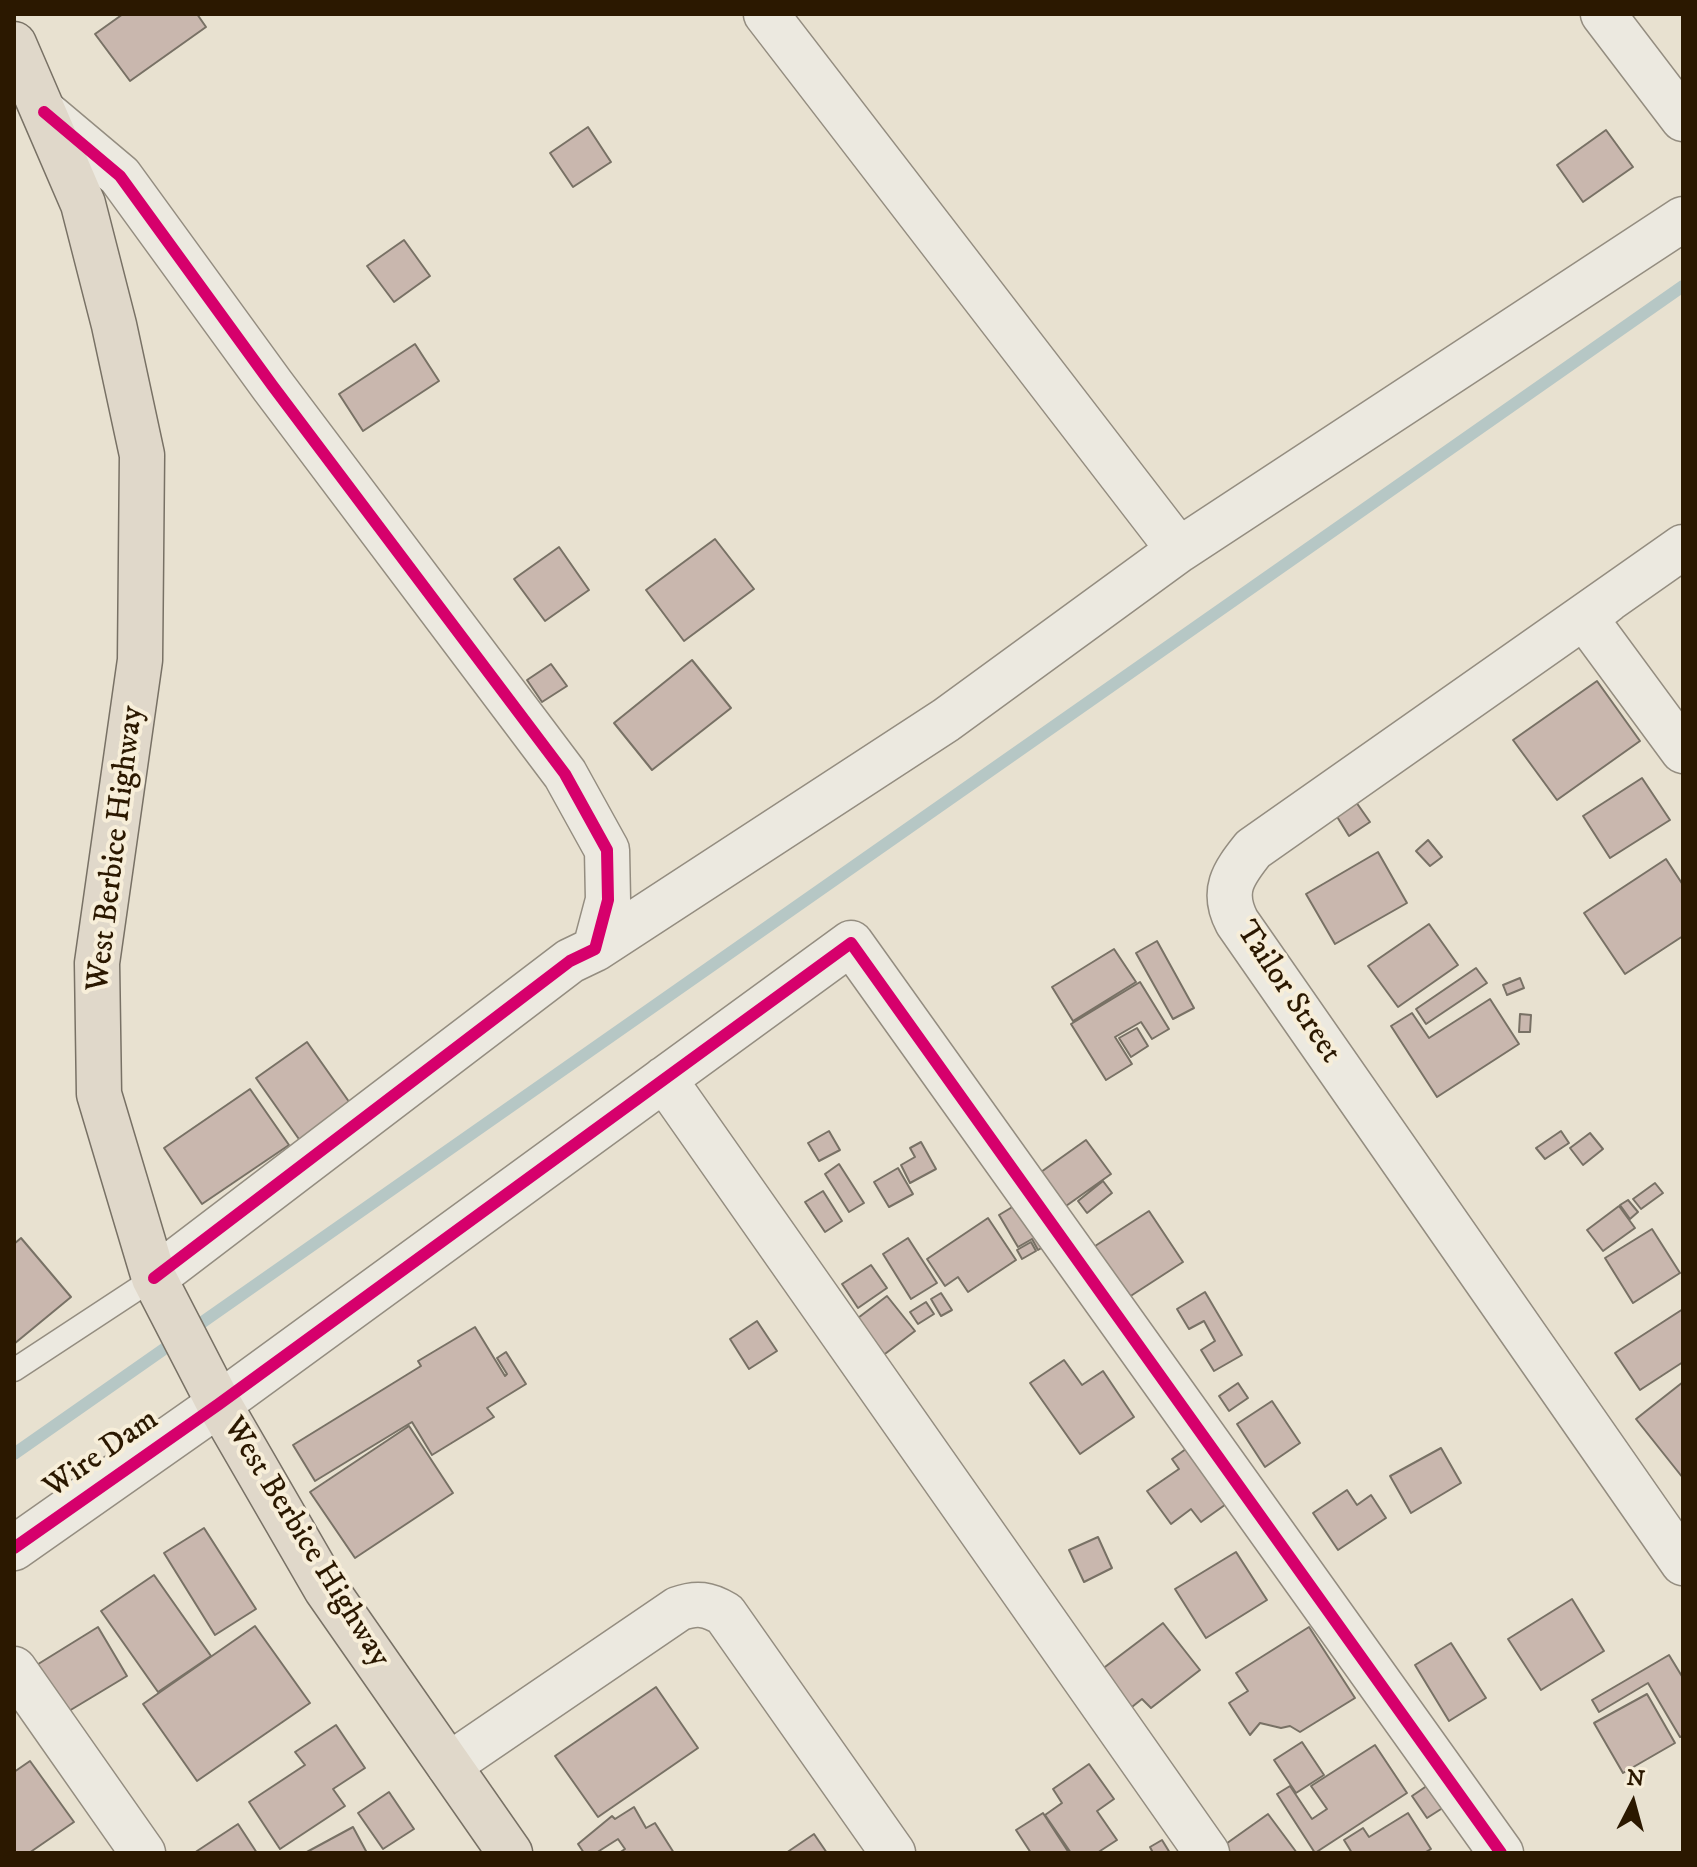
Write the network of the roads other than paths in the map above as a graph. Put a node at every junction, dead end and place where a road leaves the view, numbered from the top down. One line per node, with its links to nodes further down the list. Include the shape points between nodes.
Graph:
1 (766, 14): 8 (street)
2 (1603, 14): 5 (street)
3 (14, 44): 4 (main road, West Berbice Highway)
4 (44, 112): 11 (street, via 120,176 565,774 607,850 608,900); 13 (main road, West Berbice Highway, via 83,204 142,455 140,660 97,963 99,1094)
5 (1683, 119)
6 (1683, 219): 8 (street)
7 (1683, 547): 9 (street, Tailor Street)
8 (1179, 550): 11 (street, via 946,720)
9 (1610, 598): 10 (street, via 1585,618); 17 (street, Tailor Street, via 1253,849 1238,867 1228,905)
10 (1683, 751)
11 (595, 949): 13 (street, via 570,961)
12 (664, 1079): 15 (street, Wire Dam); 23 (street); 24 (street, Wire Dam, via 851,943)
13 (154, 1278): 14 (lane); 15 (main road, West Berbice Highway)
14 (14, 1370)
15 (219, 1404): 16 (street, Wire Dam); 19 (main road, West Berbice Highway, via 326,1589)
16 (14, 1548)
17 (1683, 1563)
18 (14, 1669): 20 (street)
19 (449, 1765): 21 (main road, West Berbice Highway); 22 (street, via 678,1609 709,1605 725,1614)
20 (143, 1853)
21 (510, 1853)
22 (893, 1853)
23 (1207, 1853)
24 (1501, 1853)

